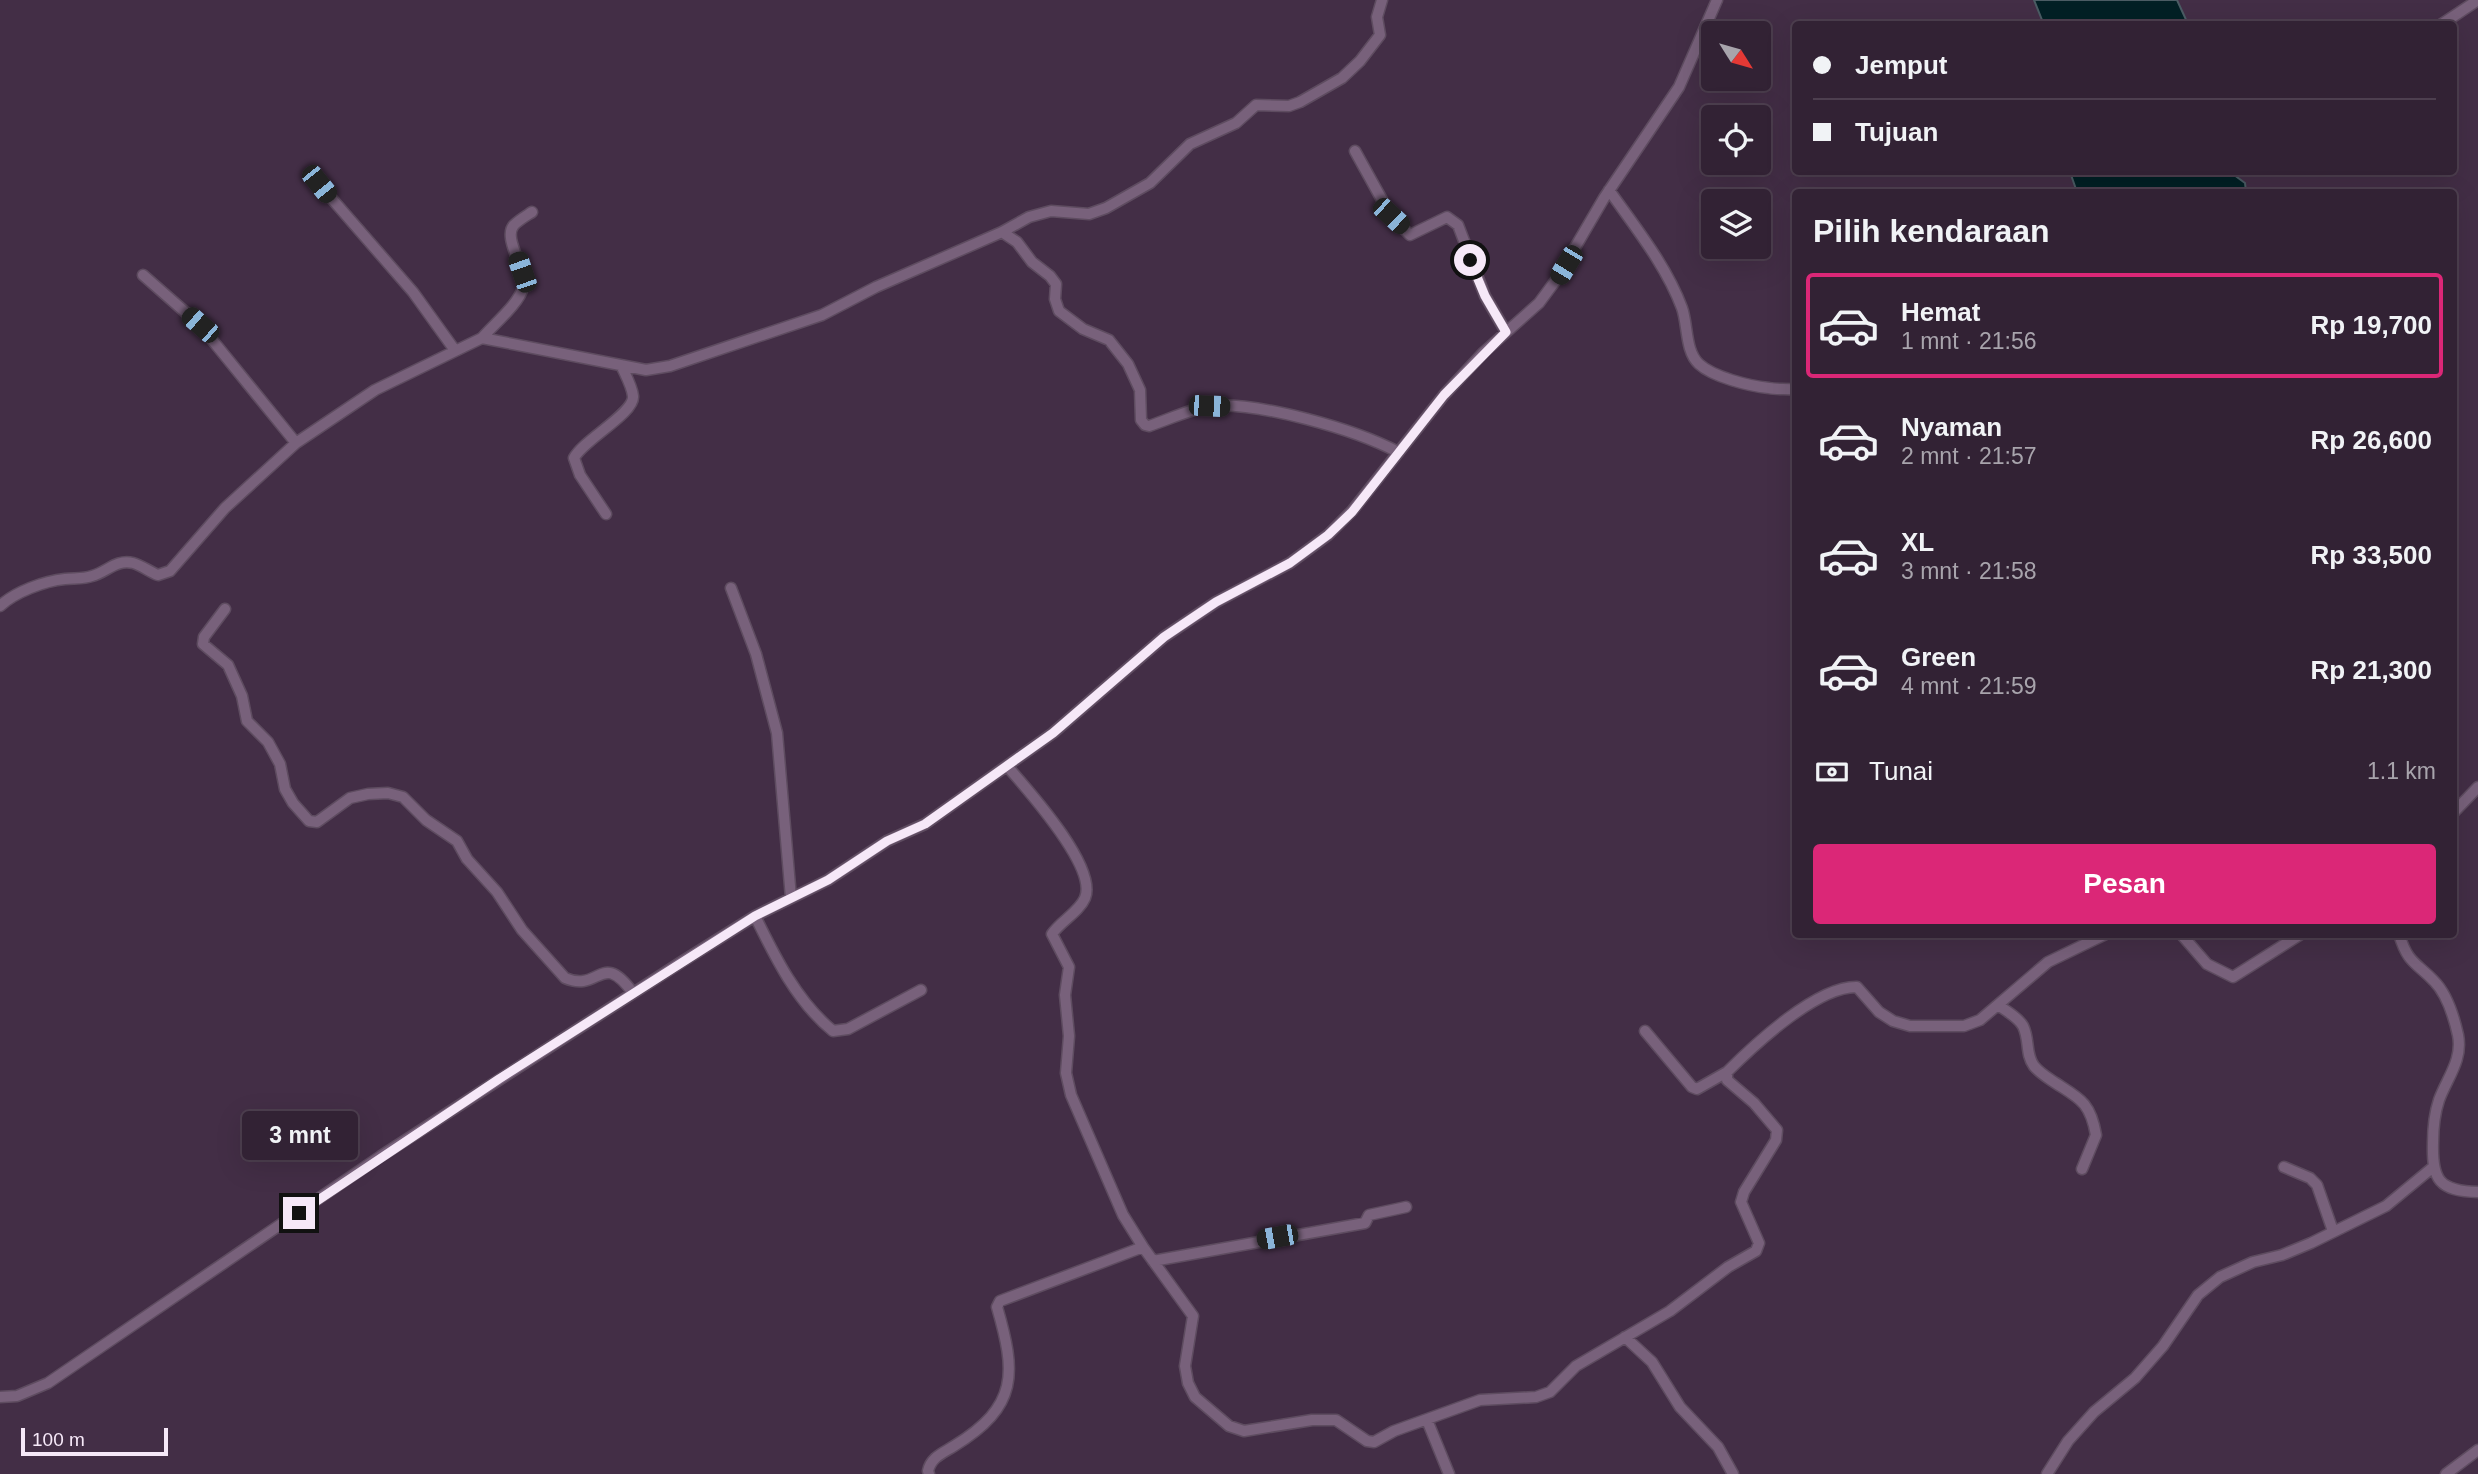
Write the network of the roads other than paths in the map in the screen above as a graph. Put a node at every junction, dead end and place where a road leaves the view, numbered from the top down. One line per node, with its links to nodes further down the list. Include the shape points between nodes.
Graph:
1 (1382, 0): 9 (street, via 1377,17 1380,34 1342,78 1289,106 1256,105 1236,123 1190,144 1150,183 1106,208 1089,214 1051,212 1028,217)
2 (1717, 0): 7 (street, via 1679,86)
3 (2478, 0): 4 (street)
4 (2446, 21)
5 (1355, 151): 11 (street, via 1391,216 1410,235 1447,217 1458,225 1485,296)
6 (319, 184): 13 (street, via 413,292)
7 (1609, 190): 11 (street, via 1556,280 1539,303); 15 (street, via 1657,259 1681,307 1697,362 1743,383)
8 (532, 212): 12 (street, via 515,224 510,237 523,287)
9 (1002, 232): 14 (street, via 822,315 670,366 646,370); 17 (street, via 1051,276 1059,311 1108,340 1128,364 1140,390 1140,420 1145,425 1209,406 1270,411 1352,431)
10 (143, 275): 16 (street, via 200,325)
11 (1506, 332): 17 (street, via 1458,380)
12 (482, 338): 13 (street); 14 (street)
13 (454, 349): 16 (street, via 375,390)
14 (621, 365): 18 (street, via 632,403 578,449 574,458)
15 (1792, 390)
16 (296, 443): 20 (street, via 225,508 170,571 158,575 132,563 113,564 87,578 46,583)
17 (1398, 452): 22 (street, via 1352,512 1328,535 1290,563 1216,602 1164,637 1053,733)
18 (606, 514)
19 (731, 588): 25 (street, via 756,654 777,733)
20 (0, 607)
21 (225, 609): 32 (street, via 203,644 228,665 247,721 268,742 280,764 285,789 309,821 317,822 351,798 388,793 403,797 457,841 522,930 565,978 585,981 614,973)
22 (1007, 766): 25 (street, via 925,824); 42 (street, via 1069,843 1084,875 1087,895 1052,934 1069,967 1066,1073 1123,1215)
23 (2478, 786): 24 (street)
24 (2457, 809)
25 (791, 898): 26 (street)
26 (755, 916): 31 (street, via 790,982 833,1031 848,1029); 32 (street)
27 (2098, 938): 33 (street, via 2048,962)
28 (2184, 938): 29 (street, via 2207,964 2233,976)
29 (2295, 938)
30 (2401, 938): 37 (street, via 2410,960 2440,989 2459,1044 2433,1120)
31 (921, 990)
32 (633, 993): 45 (street, via 381,1156 48,1383 17,1396)
33 (1998, 1005): 35 (street, via 1964,1026 1910,1026 1879,1012 1857,987 1843,987 1759,1040); 38 (street, via 2022,1025 2027,1056 2037,1070 2087,1107 2096,1135)
34 (1644, 1031): 35 (street, via 1692,1087 1698,1089)
35 (1727, 1072): 44 (street, via 1727,1080 1777,1130 1776,1140 1741,1202 1759,1243 1756,1251)
36 (2284, 1167): 41 (street, via 2317,1185)
37 (2432, 1168): 39 (street, via 2456,1191); 41 (street, via 2386,1206)
38 (2082, 1169)
39 (2478, 1192)
40 (1406, 1207): 43 (street, via 1369,1214 1365,1223)
41 (2333, 1231): 51 (street, via 2220,1277 2198,1295 2163,1346 2135,1378 2094,1412)
42 (1143, 1247): 43 (street); 48 (street, via 999,1301 1011,1373 1008,1391 993,1415 932,1460)
43 (1153, 1261): 46 (street, via 1193,1316 1185,1366 1188,1383 1195,1398 1229,1426 1244,1431 1336,1420 1374,1442)
44 (1625, 1337): 46 (street, via 1576,1366 1550,1392 1480,1400); 50 (street, via 1652,1362 1680,1407 1718,1447)
45 (0, 1397)
46 (1427, 1420): 49 (street)
47 (2478, 1450): 52 (street)
48 (929, 1474)
49 (1449, 1474)
50 (1733, 1474)
51 (2047, 1474)
52 (2446, 1474)

